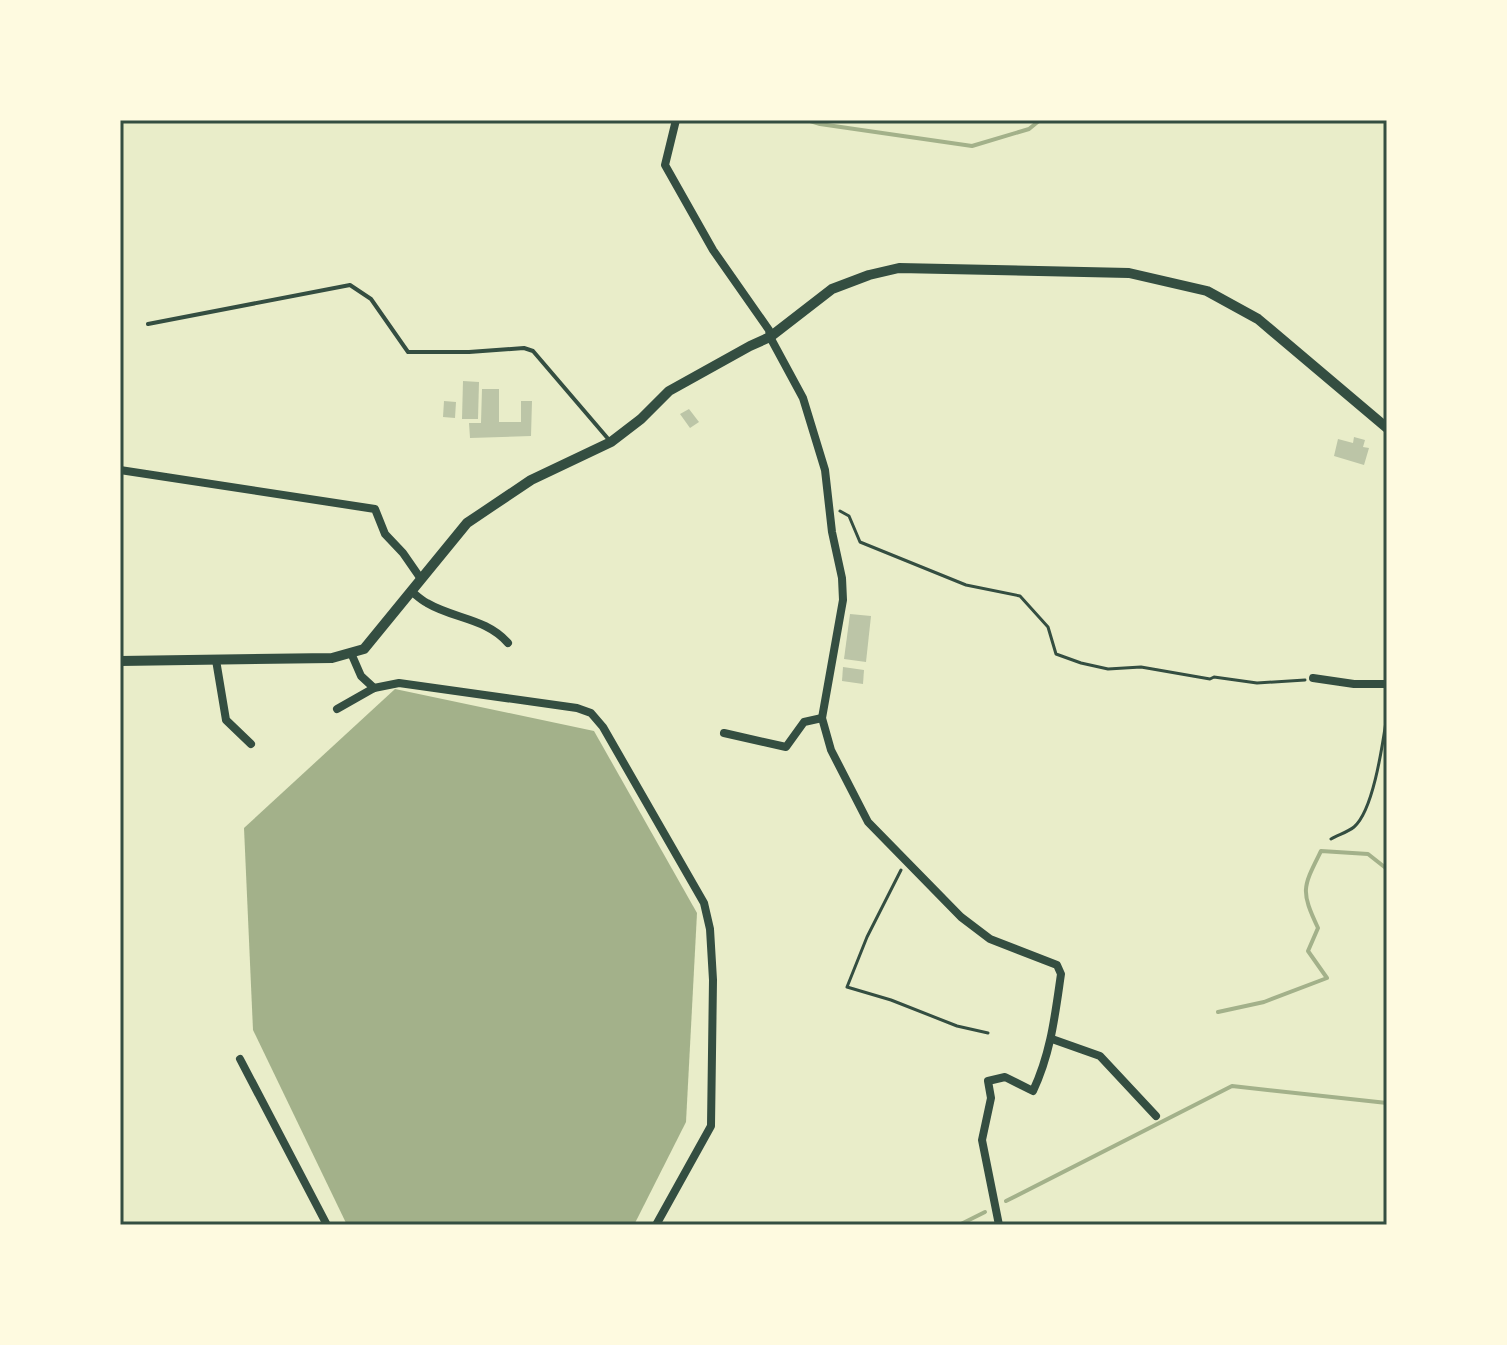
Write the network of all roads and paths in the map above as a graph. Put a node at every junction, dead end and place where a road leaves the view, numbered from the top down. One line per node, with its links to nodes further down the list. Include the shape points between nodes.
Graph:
1 (675, 123): 3 (street, via 665,165)
2 (148, 324): 5 (lane, via 350,285 371,299 408,352 533,351)
3 (770, 337): 4 (street, via 832,289 899,268 1129,273 1207,291 1258,319); 5 (street, via 669,391); 7 (street, via 803,398 825,470)
4 (1387, 428)
5 (611, 442): 8 (street, via 531,480 467,523)
6 (120, 470): 8 (street, via 375,509 385,534)
7 (829, 506): 14 (path, via 849,516 860,542 966,585 1020,596 1048,627 1056,654 1081,663 1257,683); 19 (street, via 843,600)
8 (421, 579): 9 (street)
9 (411, 591): 10 (street, via 427,604 477,621); 11 (street, via 364,649)
10 (508, 643)
11 (351, 653): 12 (street, via 332,658); 16 (street, via 361,676)
12 (216, 660): 13 (street); 21 (street, via 226,720)
13 (120, 661)
14 (1313, 678): 15 (street)
15 (1387, 684)
16 (374, 688): 17 (street); 29 (street, via 399,683 591,713 704,903 713,980 711,1126)
17 (337, 709)
18 (1387, 715): 22 (path, via 1365,812 1355,826)
19 (822, 718): 20 (street, via 804,722 786,747); 23 (street, via 831,750 868,822)
20 (724, 733)
21 (251, 744)
22 (1331, 839)
23 (906, 859): 24 (path, via 847,987); 25 (street, via 961,917 990,939 1057,965 1061,974)
24 (988, 1033)
25 (1052, 1039): 27 (street, via 1100,1056); 30 (street, via 1033,1091 1005,1077 988,1081 991,1098 982,1140)
26 (240, 1059): 28 (street)
27 (1156, 1116)
28 (327, 1225)
29 (656, 1225)
30 (999, 1225)

